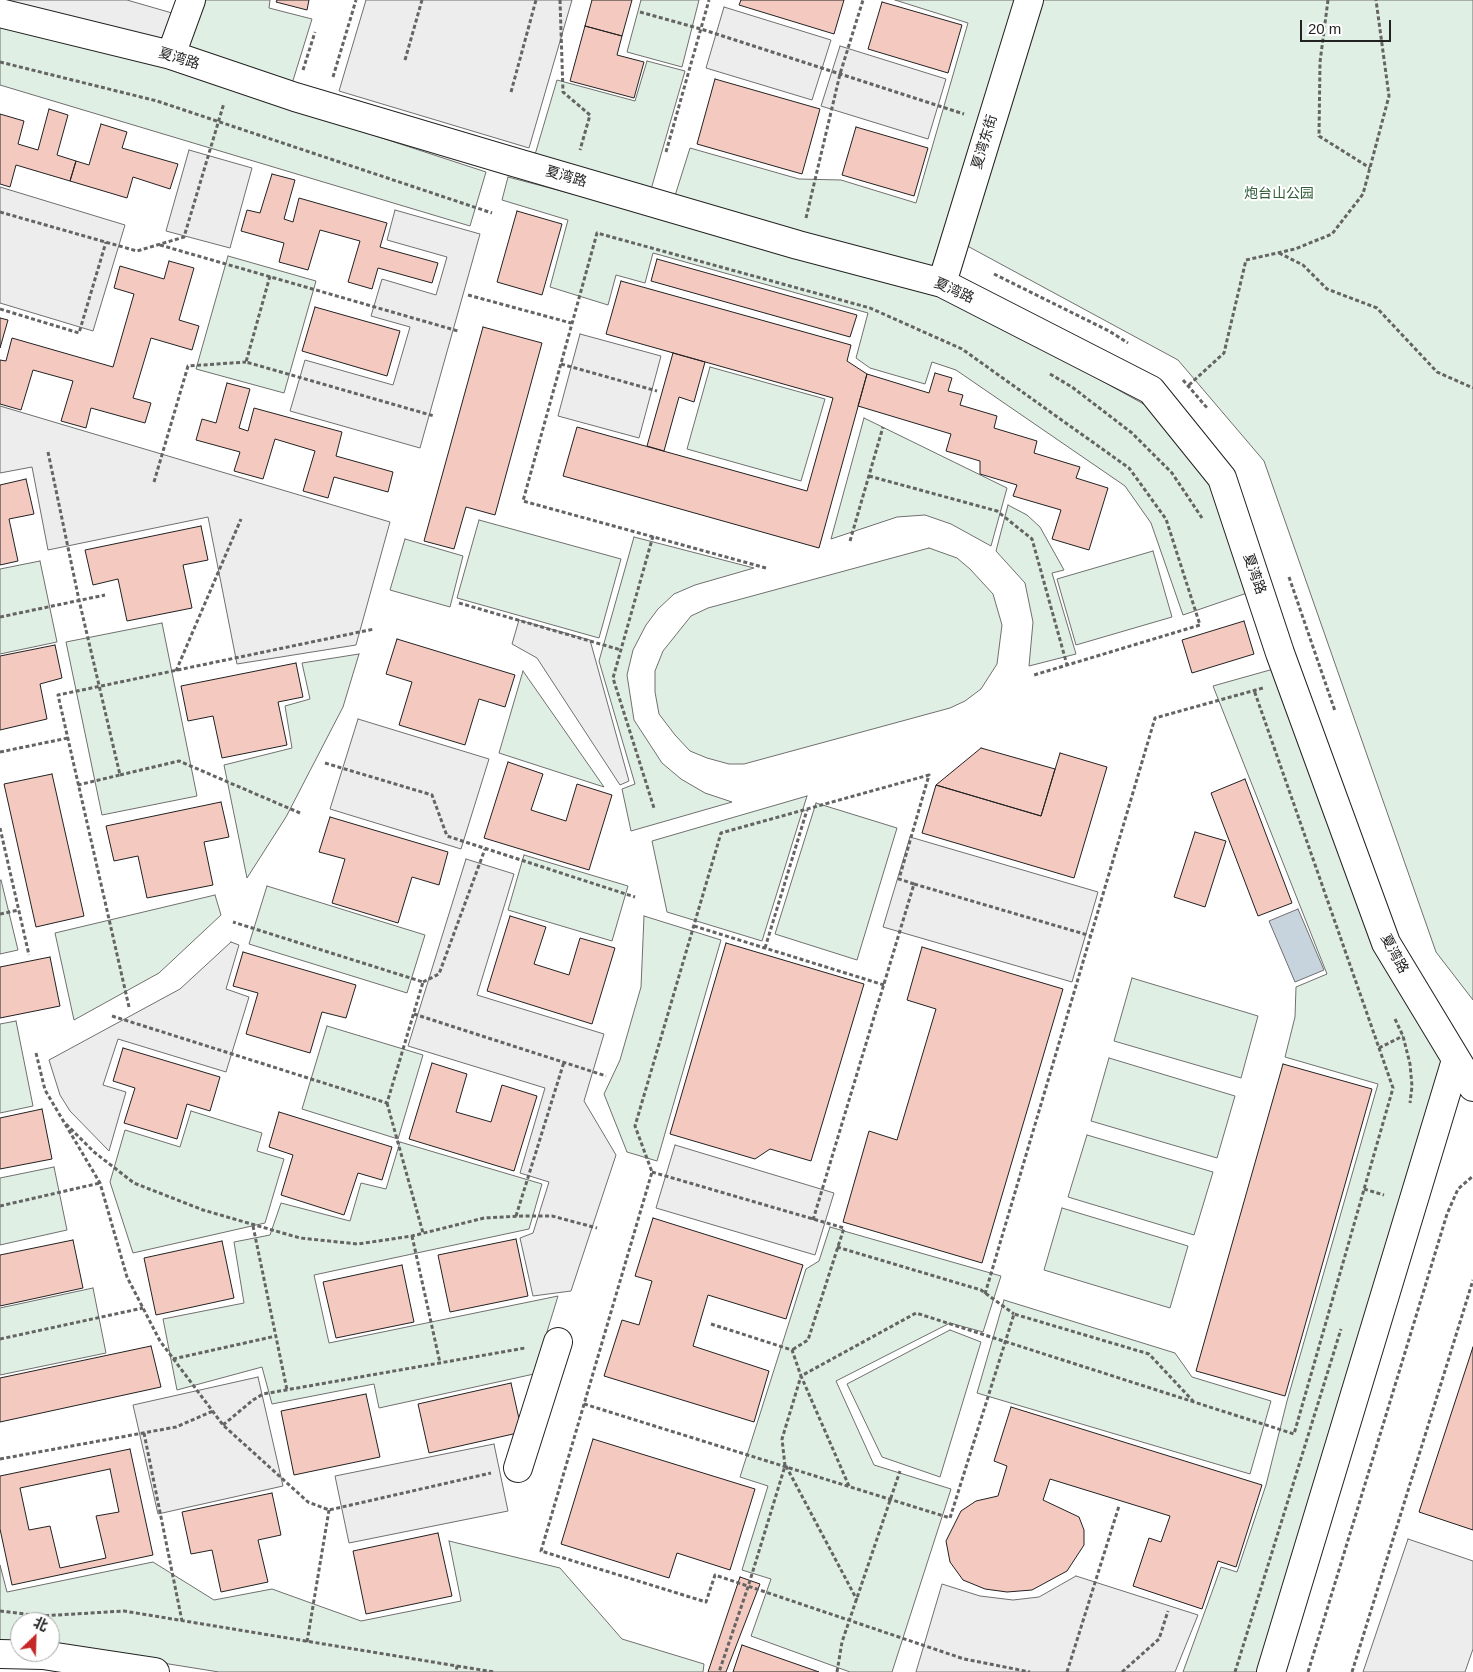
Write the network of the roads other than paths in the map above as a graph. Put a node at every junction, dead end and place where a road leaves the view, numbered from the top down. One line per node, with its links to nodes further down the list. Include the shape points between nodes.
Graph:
1 (191, 0): 4 (street)
2 (1029, 0): 5 (street, 夏湾东街)
3 (0, 13): 4 (street, 夏湾路)
4 (171, 55): 5 (street, 夏湾路, via 571,179)
5 (942, 283): 6 (street, 夏湾路, via 1151,390 1222,478 1290,680 1386,943)
6 (1456, 1060): 7 (street, 夏湾路); 12 (street)
7 (1473, 1087)
8 (558, 1342): 9 (street)
9 (518, 1468)
10 (0, 1654): 11 (street, via 43,1655)
11 (155, 1672)
12 (1271, 1672)

